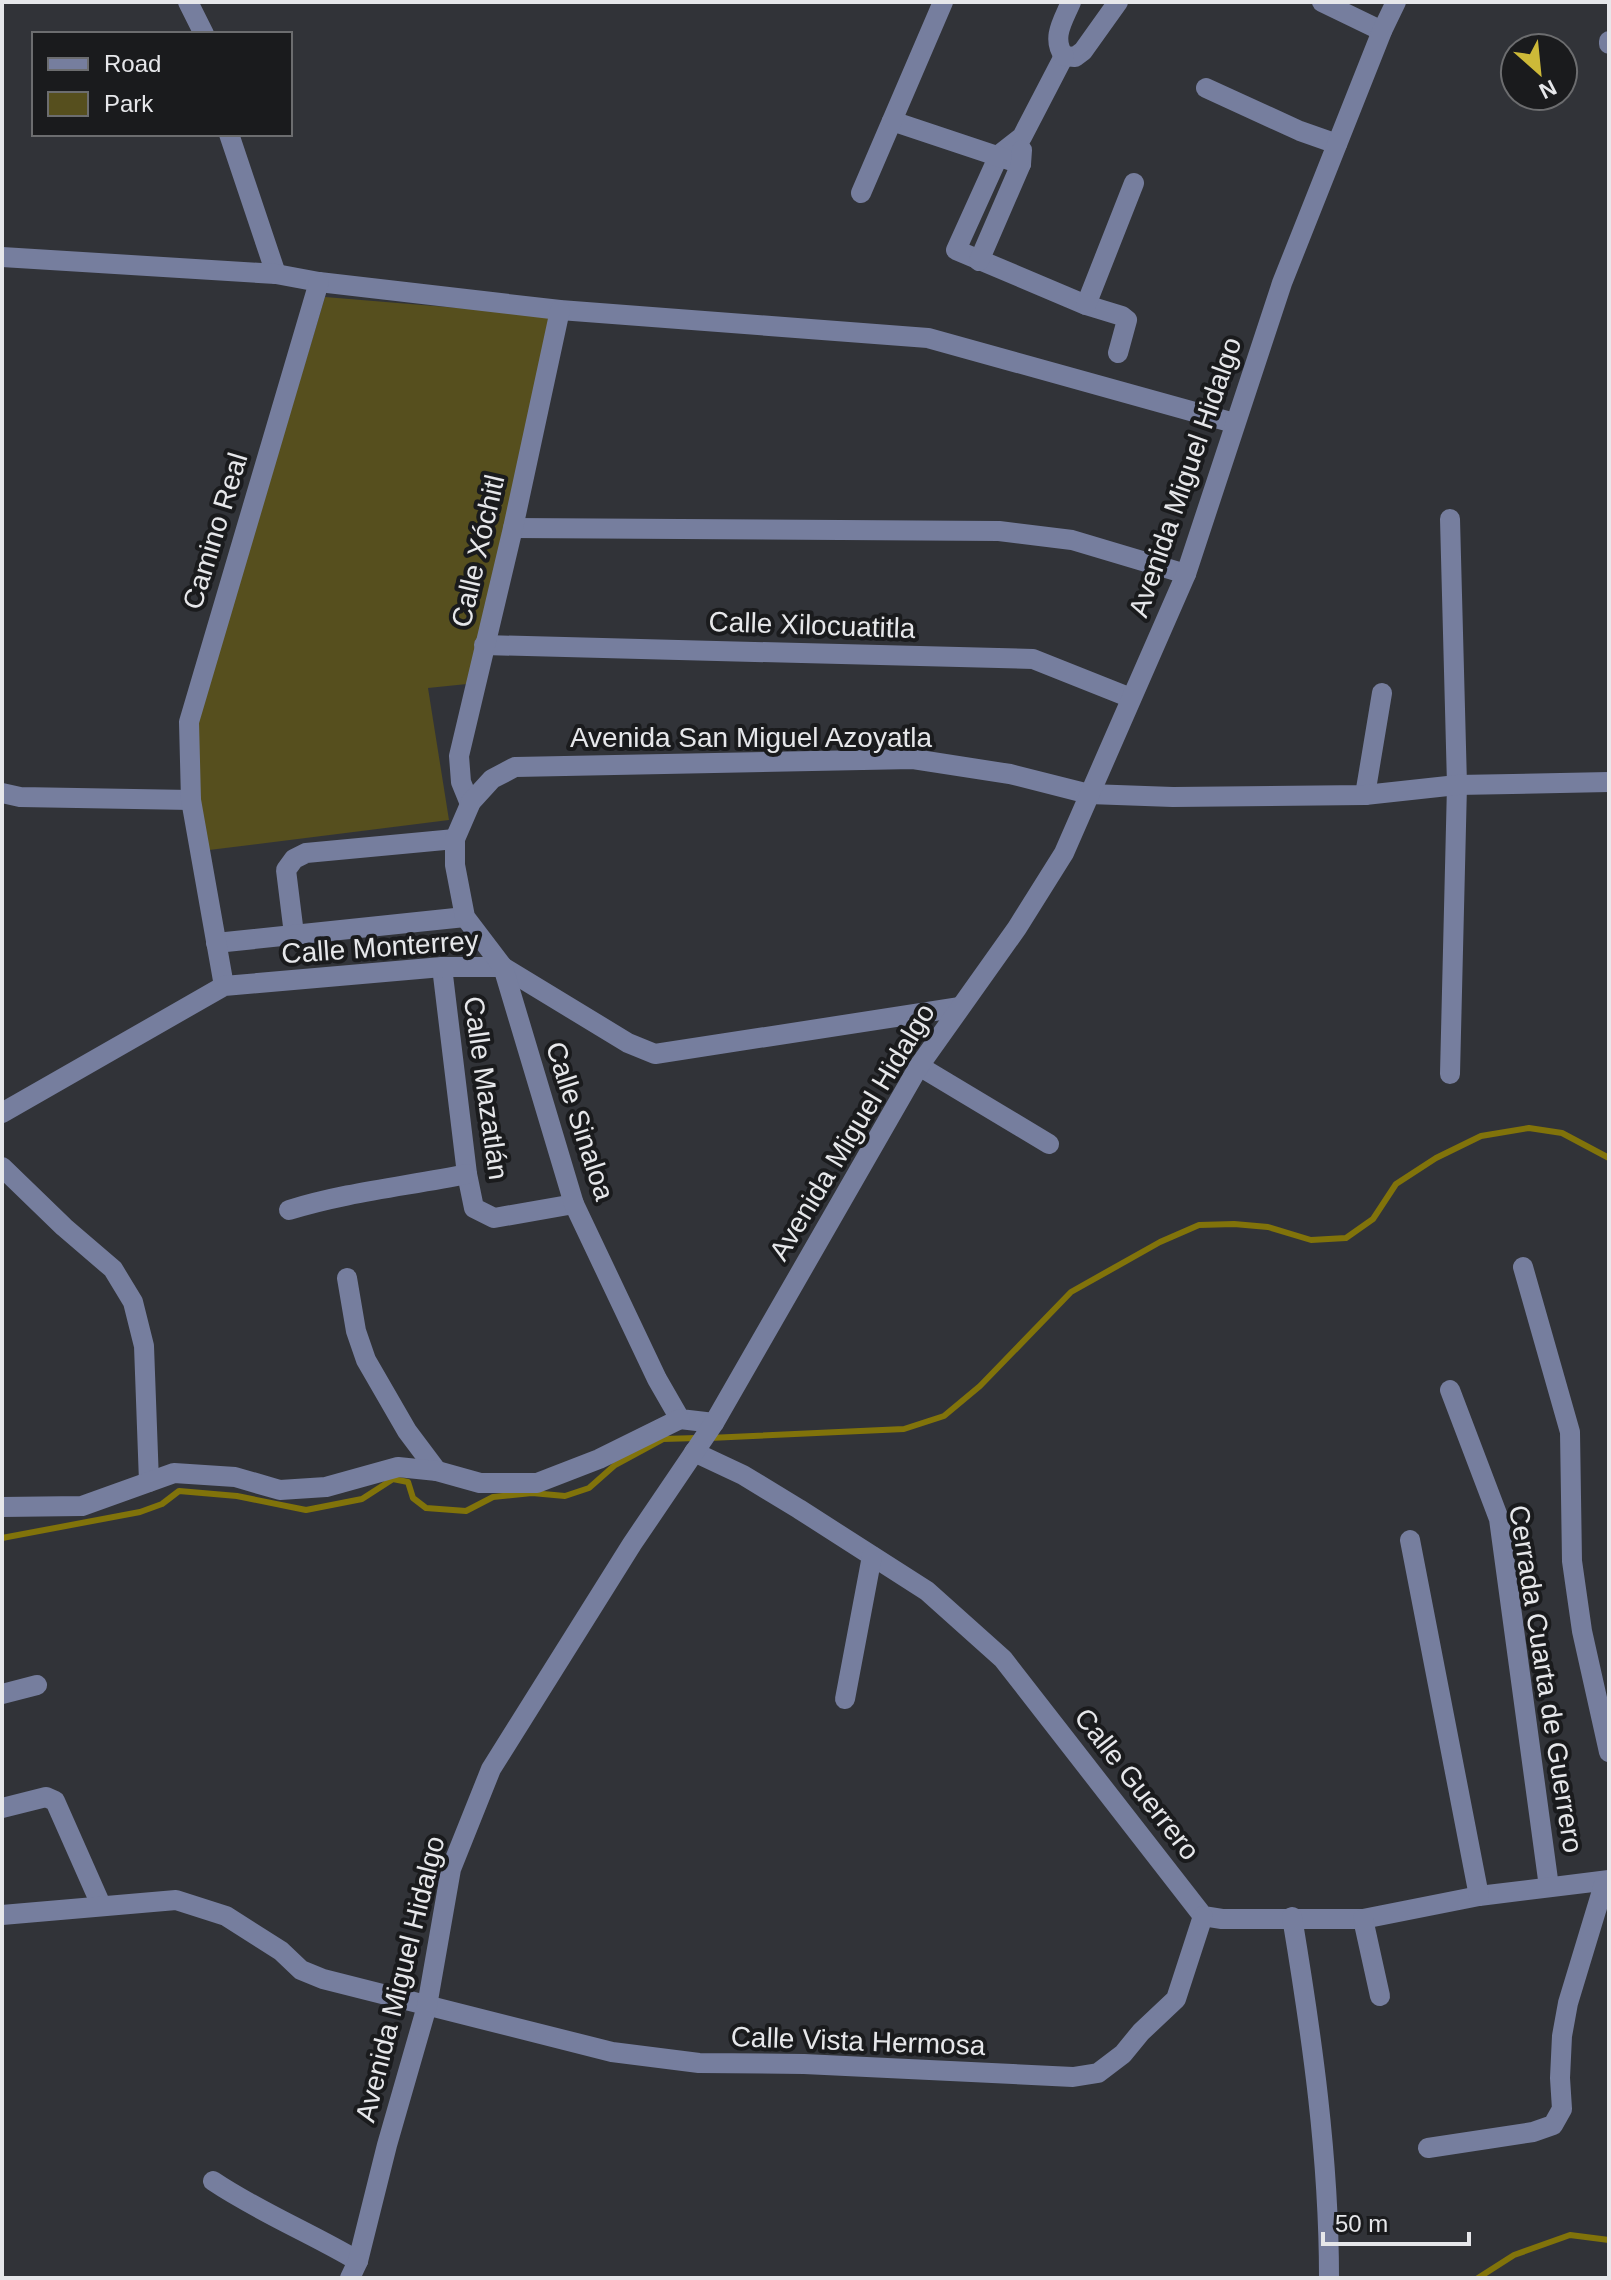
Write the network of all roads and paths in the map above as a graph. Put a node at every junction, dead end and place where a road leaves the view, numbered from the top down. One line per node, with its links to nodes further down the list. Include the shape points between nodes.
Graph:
1 (188, 2): 8 (street)
2 (943, 2): 11 (street)
3 (1071, 2): 9 (street, via 1057,34)
4 (1118, 2): 9 (street, via 1083,51)
5 (1322, 2): 7 (street)
6 (1396, 2): 7 (street, Avenida Miguel Hidalgo)
7 (1382, 31): 14 (street, Avenida Miguel Hidalgo)
8 (203, 32)
9 (1064, 56): 13 (street)
10 (1206, 88): 14 (street)
11 (892, 121): 15 (street); 18 (street)
12 (230, 136): 21 (street)
13 (1022, 137): 15 (street); 16 (street)
14 (1337, 144): 26 (street, Avenida Miguel Hidalgo)
15 (999, 155): 16 (street); 20 (street, via 956,246)
16 (1021, 164): 20 (street)
17 (1134, 183): 23 (street)
18 (861, 193)
19 (2, 257): 21 (street)
20 (979, 261): 23 (street)
21 (276, 274): 22 (street)
22 (319, 282): 24 (street); 38 (street, Camino Real, via 189,722)
23 (1086, 305): 25 (street, via 1127,320)
24 (560, 310): 26 (street, via 928,338); 28 (street, Calle Xóchitl)
25 (1118, 353)
26 (1234, 423): 29 (street, Avenida Miguel Hidalgo)
27 (1450, 519): 34 (street)
28 (513, 528): 29 (street, via 999,531 1072,540); 30 (street, Calle Xóchitl)
29 (1186, 574): 32 (street, Avenida Miguel Hidalgo)
30 (484, 645): 32 (street, Calle Xilocuatitla, via 1033,659); 39 (street, Calle Xóchitl, via 459,756)
31 (1382, 693): 37 (street)
32 (1131, 698): 36 (street, Avenida Miguel Hidalgo)
33 (1609, 782): 34 (street, Avenida San Miguel Azoyatla)
34 (1457, 785): 37 (street, Avenida San Miguel Azoyatla); 49 (street)
35 (2, 793): 38 (street)
36 (1089, 794): 37 (street, Avenida San Miguel Azoyatla); 39 (street, Avenida San Miguel Azoyatla, via 1010,774 913,759 515,767 492,779); 47 (street, Avenida Miguel Hidalgo, via 1064,853)
37 (1365, 795)
38 (191, 800): 43 (street, Camino Real)
39 (470, 803): 40 (street, Calle Sinaloa)
40 (455, 839): 41 (street, Calle Sinaloa); 42 (street, via 306,853 294,859 286,870)
41 (465, 917): 42 (street); 45 (street, Calle Sinaloa)
42 (294, 934): 43 (street)
43 (216, 943): 46 (street, Camino Real)
44 (442, 967): 45 (street, Calle Monterrey); 46 (street, Calle Monterrey); 53 (street, Calle Mazatlán)
45 (503, 967): 47 (street, Calle Monterrey, via 655,1054); 54 (street, Calle Sinaloa)
46 (224, 986): 50 (street, Calle Monterrey)
47 (960, 1007): 48 (street, Avenida Miguel Hidalgo)
48 (919, 1066): 51 (street); 60 (street, Avenida Miguel Hidalgo)
49 (1450, 1074)
50 (2, 1113)
51 (1049, 1144)
52 (2, 1167): 63 (street, via 113,1269 133,1302 144,1346)
53 (467, 1174): 54 (street, Calle Mazatlán, via 474,1208 494,1218); 55 (street, via 328,1198)
54 (574, 1204): 59 (street, Calle Sinaloa)
55 (289, 1210)
56 (1523, 1267): 70 (street, via 1570,1432 1572,1561)
57 (347, 1278): 62 (street, via 366,1360)
58 (1450, 1390): 73 (street, Cerrada Cuarta de Guerrero, via 1499,1519)
59 (680, 1419): 60 (street); 62 (street, via 537,1483 480,1483)
60 (714, 1423): 61 (street, Avenida Miguel Hidalgo)
61 (694, 1452): 66 (street, Calle Guerrero, via 743,1475); 81 (street, Avenida Miguel Hidalgo, via 491,1769 451,1869)
62 (437, 1471): 63 (street, via 398,1467 326,1487 280,1490 198,1473 174,1473)
63 (149, 1482): 64 (street, via 82,1506)
64 (2, 1507)
65 (1410, 1540): 74 (street)
66 (872, 1556): 69 (street); 77 (street, Calle Guerrero, via 927,1591 1003,1659)
67 (37, 1685): 68 (street)
68 (2, 1694)
69 (845, 1699)
70 (1609, 1752)
71 (2, 1808): 75 (street, via 46,1797 55,1801)
72 (1607, 1881): 73 (street); 82 (street, via 1568,2003 1562,2036 1562,2109 1553,2125)
73 (1549, 1887): 74 (street)
74 (1479, 1896): 79 (street)
75 (101, 1905): 76 (street); 81 (street, Calle Vista Hermosa, via 176,1900 226,1916 301,1970)
76 (2, 1915)
77 (1203, 1916): 78 (street); 81 (street, Calle Vista Hermosa, via 1176,1999 1098,2073 1073,2077 699,2063 612,2052)
78 (1292, 1917): 79 (street); 85 (street, via 1313,2042)
79 (1363, 1919): 80 (street)
80 (1380, 1996)
81 (427, 2006): 84 (street, Avenida Miguel Hidalgo)
82 (1428, 2148)
83 (213, 2181): 84 (street, via 316,2237)
84 (354, 2270)
85 (1329, 2278)

